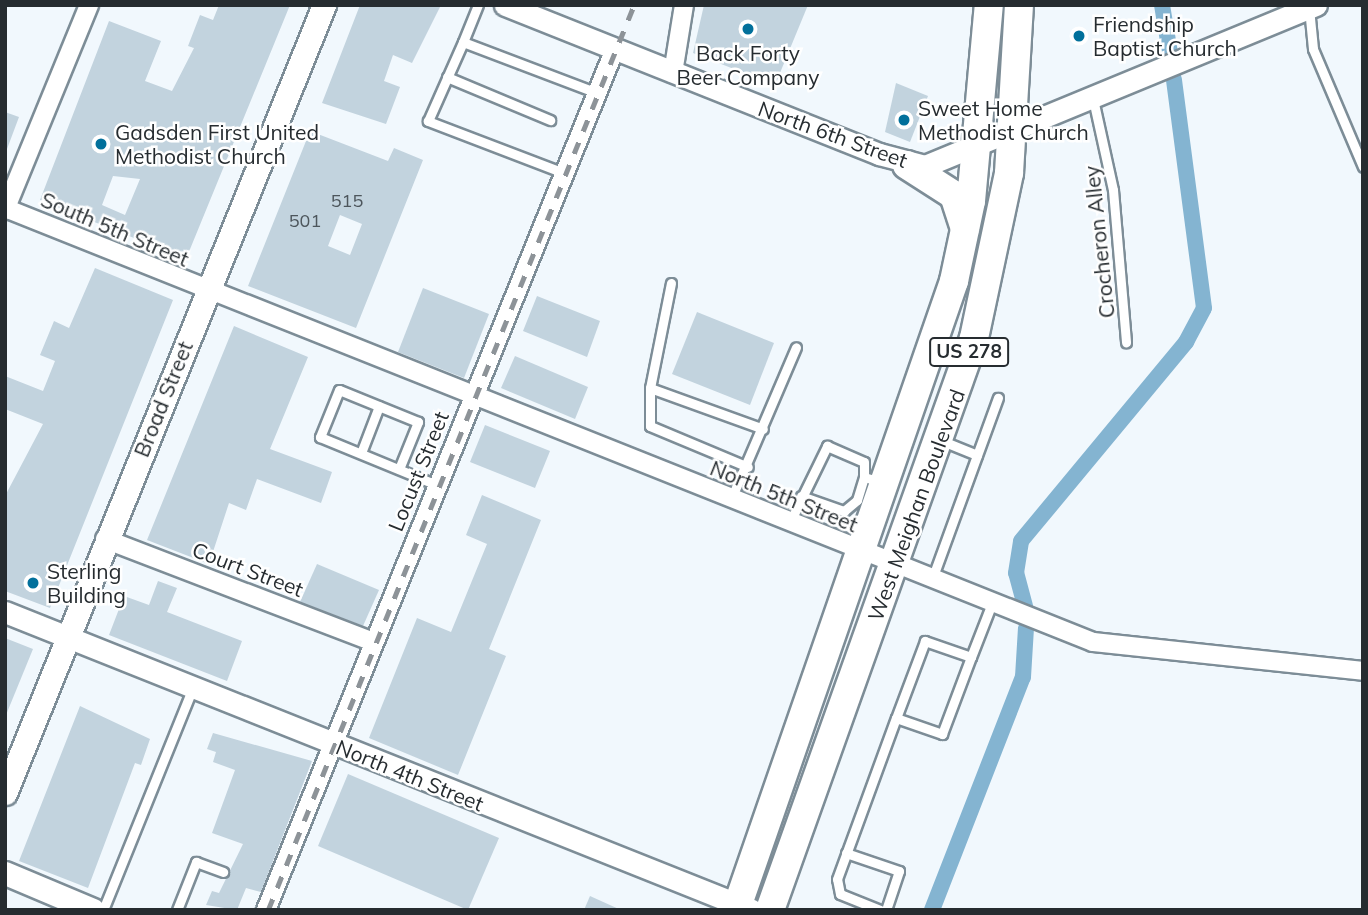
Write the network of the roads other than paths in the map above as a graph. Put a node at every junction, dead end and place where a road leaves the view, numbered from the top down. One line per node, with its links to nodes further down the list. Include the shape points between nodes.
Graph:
1 (89, 5): 21 (street)
2 (324, 5): 24 (main road, Broad Street)
3 (478, 5): 9 (lane)
4 (505, 5): 10 (street, North 6th Street)
5 (684, 5): 11 (street)
6 (989, 5): 17 (highway, West Meighan Boulevard / US 278)
7 (1019, 5): 16 (highway, West Meighan Boulevard / US 278)
8 (1312, 7): 14 (street, North 6th Street); 19 (lane, via 1313,49)
9 (463, 42): 12 (lane); 13 (lane)
10 (615, 49): 11 (street, North 6th Street); 13 (street, Locust Street)
11 (673, 73): 18 (street, North 6th Street)
12 (447, 77): 15 (lane); 20 (lane, via 428,121)
13 (597, 93): 20 (street, Locust Street)
14 (1093, 99): 16 (street, North 6th Street); 25 (lane, Crocheron Alley, via 1110,167)
15 (550, 120)
16 (1015, 132): 17 (street, North 6th Street); 32 (highway, West Meighan Boulevard / US 278, via 986,294)
17 (977, 148): 18 (street, North 6th Street, via 940,162); 22 (highway, West Meighan Boulevard / US 278)
18 (907, 164): 22 (highway, via 954,195)
19 (1363, 167)
20 (564, 173): 28 (street, Locust Street)
21 (5, 209): 24 (street, South 5th Street)
22 (965, 229): 37 (highway, West Meighan Boulevard / US 278)
23 (671, 284): 27 (lane)
24 (207, 292): 28 (street, North 5th Street); 42 (main road, Broad Street)
25 (1126, 341)
26 (796, 347): 31 (lane)
27 (650, 388): 31 (lane); 35 (lane, via 648,420 655,431)
28 (474, 394): 38 (street, Locust Street); 40 (street, North 5th Street)
29 (998, 398): 34 (lane)
30 (379, 407): 33 (lane); 33 (lane, via 338,390 320,437); 36 (lane, via 418,422)
31 (763, 429): 35 (lane)
32 (940, 440): 34 (lane); 44 (highway, West Meighan Boulevard / US 278)
33 (361, 453): 36 (lane)
34 (977, 456): 45 (lane)
35 (748, 467): 40 (lane)
36 (399, 469): 38 (lane)
37 (876, 480): 39 (lane, via 844,511); 39 (lane, via 864,462 827,446); 43 (highway, West Meighan Boulevard / US 278)
38 (437, 485): 49 (street, Locust Street)
39 (801, 496): 41 (lane)
40 (731, 499): 41 (street, North 5th Street)
41 (790, 522): 43 (street, North 5th Street)
42 (106, 539): 48 (main road, Broad Street); 49 (street, Court Street)
43 (864, 552): 44 (street, North 5th Street); 59 (highway, West Meighan Boulevard / US 278)
44 (896, 565): 45 (street, North 5th Street); 64 (highway, West Meighan Boulevard / US 278)
45 (932, 579): 46 (street, North 5th Street)
46 (992, 603): 50 (lane); 51 (street, North 5th Street, via 1093,642)
47 (5, 612): 48 (street, North 4th Street)
48 (69, 637): 52 (street, North 4th Street); 55 (main road, Broad Street)
49 (374, 642): 54 (street, Locust Street)
50 (971, 657): 53 (lane, via 942,734); 53 (lane, via 925,641)
51 (1363, 671)
52 (193, 687): 54 (street, North 4th Street); 61 (lane)
53 (896, 718): 56 (lane)
54 (333, 744): 59 (street, North 4th Street); 63 (street, Locust Street)
55 (5, 793)
56 (846, 853): 65 (lane, via 836,879 839,894); 66 (lane, via 899,871)
57 (223, 872): 62 (lane, via 196,862)
58 (5, 873): 60 (main road)
59 (742, 908)
60 (93, 910)
61 (103, 910)
62 (177, 910)
63 (266, 910)
64 (770, 910)
65 (880, 910)
66 (886, 910)

